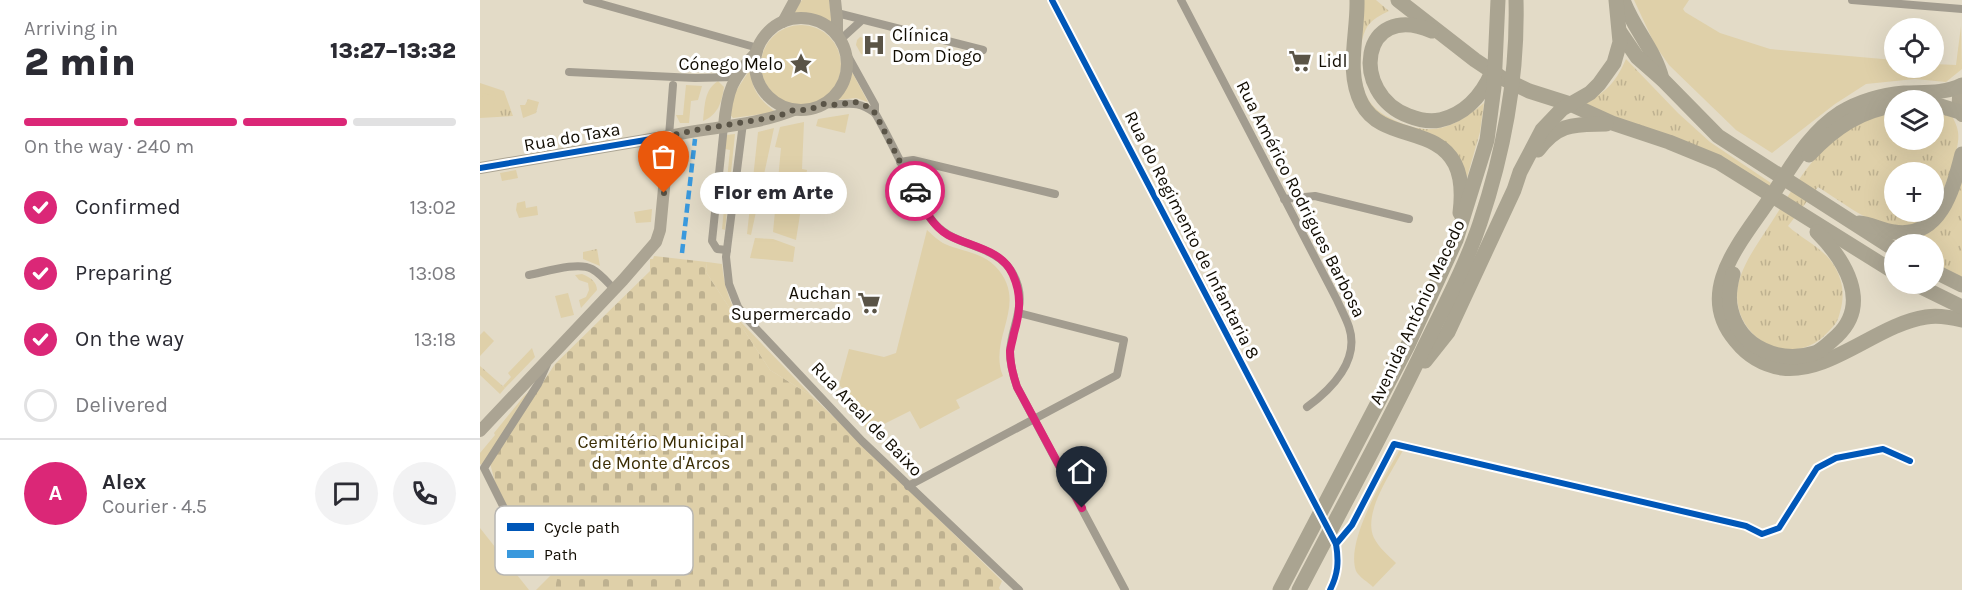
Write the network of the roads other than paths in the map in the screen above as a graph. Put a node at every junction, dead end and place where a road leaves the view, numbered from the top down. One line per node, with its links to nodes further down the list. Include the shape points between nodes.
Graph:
1 (587, 0): 22 (street)
2 (795, 0): 18 (street)
3 (835, 0): 16 (street)
4 (1052, 0): 70 (street, Rua do Regimento de Infantaria 8)
5 (1181, 0): 46 (street, Rua Américo Rodrigues Barbosa)
6 (1357, 0): 50 (highway, via 1353,66 1358,95 1376,119 1446,150 1459,171)
7 (1398, 0): 20 (highway)
8 (1498, 0): 24 (highway, Avenida António Macedo)
9 (1516, 0): 63 (highway, Avenida António Macedo, via 1509,106 1495,172 1458,278)
10 (1606, 0): 19 (highway)
11 (1616, 0): 19 (highway)
12 (1623, 0): 27 (highway, via 1658,64)
13 (1852, 0): 14 (street)
14 (1902, 2): 15 (street)
15 (1962, 9)
16 (837, 13): 17 (street); 21 (street)
17 (862, 20): 21 (street); 23 (street)
18 (783, 22): 21 (street, via 797,18 812,20 826,26); 22 (street, via 765,35)
19 (1619, 25): 27 (highway, via 1637,57); 31 (highway, via 1618,52 1608,73 1590,93)
20 (1446, 37): 24 (highway, via 1424,27 1402,24 1383,31 1375,39 1369,56 1373,81 1394,109 1422,121 1449,118 1477,97); 31 (highway, via 1502,78)
21 (840, 42): 30 (street, via 846,60 843,82); 35 (street, via 875,105)
22 (757, 50): 26 (street); 34 (street, via 755,72 762,90 776,103)
23 (983, 50)
24 (1495, 63): 50 (highway, Avenida António Macedo, via 1487,140)
25 (569, 72): 26 (street)
26 (735, 77): 39 (street)
27 (1662, 79): 49 (highway, via 1718,136)
28 (673, 85): 40 (street)
29 (1962, 85): 36 (main road, via 1958,103); 61 (highway, via 1941,92 1881,96 1838,114 1816,132 1736,248 1723,272 1719,295 1719,311 1737,343 1751,356 1782,368 1810,365 1842,354 1903,322 1943,316)
30 (824, 104): 34 (street); 35 (street, via 855,102)
31 (1570, 104): 38 (highway); 44 (highway, via 1542,130)
32 (1944, 108): 36 (highway)
33 (1884, 109): 47 (highway, via 1846,123 1808,156 1732,276 1730,309 1744,336 1757,348 1795,357 1817,352 1843,330 1853,299 1852,283 1841,261)
34 (794, 110): 37 (street, Rua do Taxa)
35 (875, 113): 42 (street)
36 (1961, 114)
37 (743, 123): 39 (street, Rua do Taxa); 52 (street, Rua Areal de Baixo)
38 (1612, 123): 44 (highway, via 1582,123 1549,136); 47 (highway, via 1718,162)
39 (724, 126): 40 (street, Rua do Taxa); 52 (street, via 712,242 717,249)
40 (668, 141): 43 (street, Rua do Taxa); 57 (street, via 658,239)
41 (1962, 154): 49 (highway, via 1948,199 1936,219 1923,228 1893,232)
42 (900, 162): 45 (street, via 913,160); 60 (street, via 923,209 936,225 947,234 998,256 1013,273 1020,294)
43 (480, 168)
44 (1514, 190): 63 (highway, via 1448,332)
45 (1055, 194)
46 (1284, 199): 48 (street, via 1315,196); 64 (street, Rua Américo Rodrigues Barbosa, via 1350,328 1352,345 1346,366 1326,393)
47 (1798, 213): 53 (highway)
48 (1409, 219)
49 (1850, 222): 51 (highway)
50 (1456, 240): 70 (highway, via 1408,345)
51 (1884, 243)
52 (727, 250): 68 (street, Rua Areal de Baixo, via 729,284 748,320)
53 (1884, 266)
54 (529, 275): 57 (street, via 585,267)
55 (1944, 276): 56 (highway)
56 (1962, 285)
57 (614, 289): 62 (street)
58 (1935, 294): 59 (highway)
59 (1962, 307)
60 (1019, 314): 65 (street, via 1010,349 1011,368); 65 (street, via 1124,340 1117,375)
61 (1962, 320)
62 (551, 356): 66 (street); 69 (street, via 538,384 484,468)
63 (1408, 382): 75 (highway, Avenida António Macedo)
64 (1307, 406)
65 (1034, 419): 68 (street); 73 (street)
66 (480, 431)
67 (1910, 461): 71 (street, via 1883,449 1836,458 1817,468 1779,528 1762,534 1746,526 1394,444 1352,525)
68 (908, 486): 72 (street, Rua Areal de Baixo)
69 (503, 506)
70 (1320, 514): 71 (street, Rua do Regimento de Infantaria 8); 74 (highway)
71 (1336, 544): 76 (street, via 1339,560)
72 (1016, 587)
73 (1125, 590)
74 (1280, 590)
75 (1299, 590)
76 (1330, 590)

